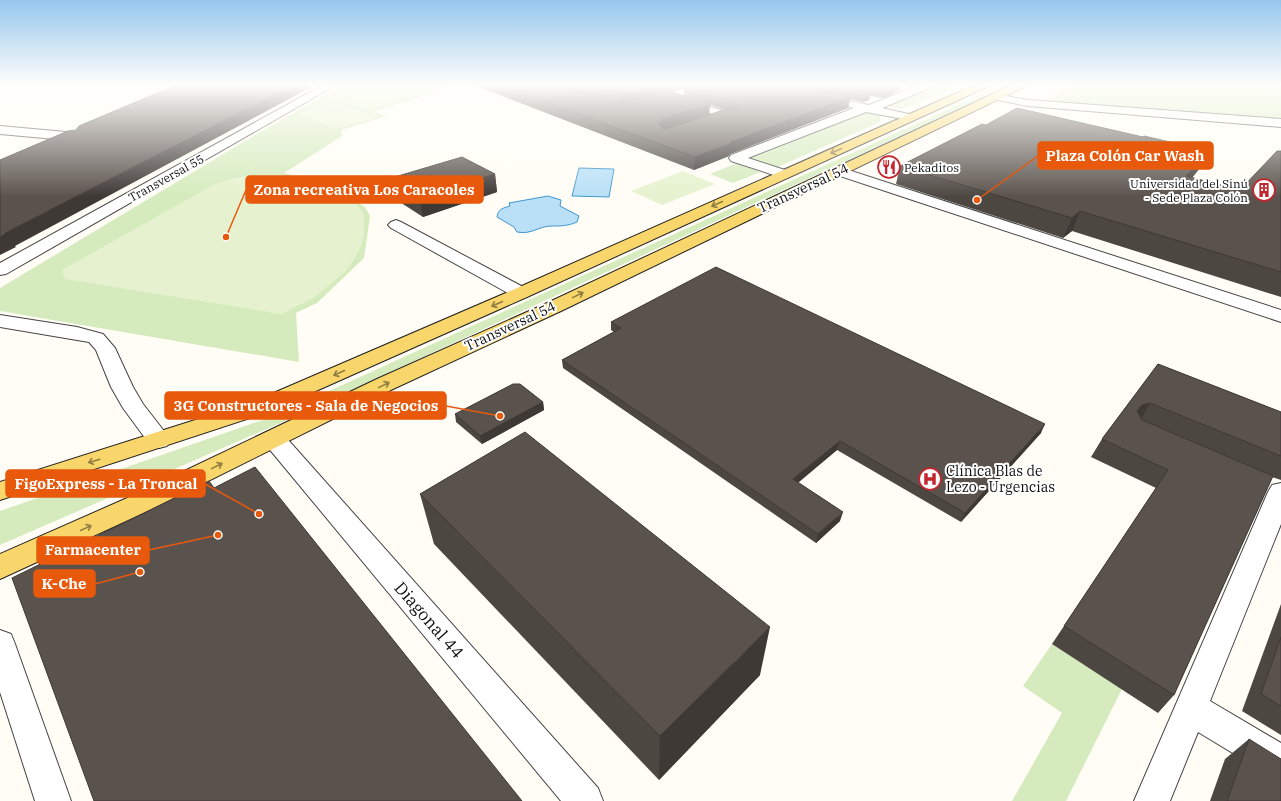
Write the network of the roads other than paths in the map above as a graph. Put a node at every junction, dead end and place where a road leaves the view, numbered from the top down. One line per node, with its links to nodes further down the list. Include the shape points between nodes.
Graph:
1 (265, 122): 10 (street, Transversal 55)
2 (829, 122): 8 (street, via 736,158)
3 (898, 122): 8 (main road, Transversal 54, one-way to 8)
4 (930, 122): 7 (main road, Transversal 54)
5 (0, 130): 6 (street)
6 (77, 137)
7 (839, 171): 12 (street); 14 (main road, Transversal 54, one-way to 7, via 385,384)
8 (783, 174): 11 (main road, Transversal 54, one-way to 11)
9 (396, 225): 11 (street)
10 (0, 270)
11 (521, 293): 15 (main road, Transversal 54, one-way to 15, via 263,406)
12 (1281, 316)
13 (0, 321): 15 (street, via 96,338 105,348 134,408)
14 (274, 439): 18 (main road, Transversal 54, one-way to 14); 23 (street, Diagonal 44)
15 (159, 440): 17 (main road, Transversal 54, one-way to 17)
16 (1274, 489): 20 (street)
17 (0, 491)
18 (0, 567)
19 (0, 644): 22 (street)
20 (1190, 708): 21 (street); 24 (street)
21 (1281, 763)
22 (53, 801)
23 (585, 801)
24 (1152, 801)

